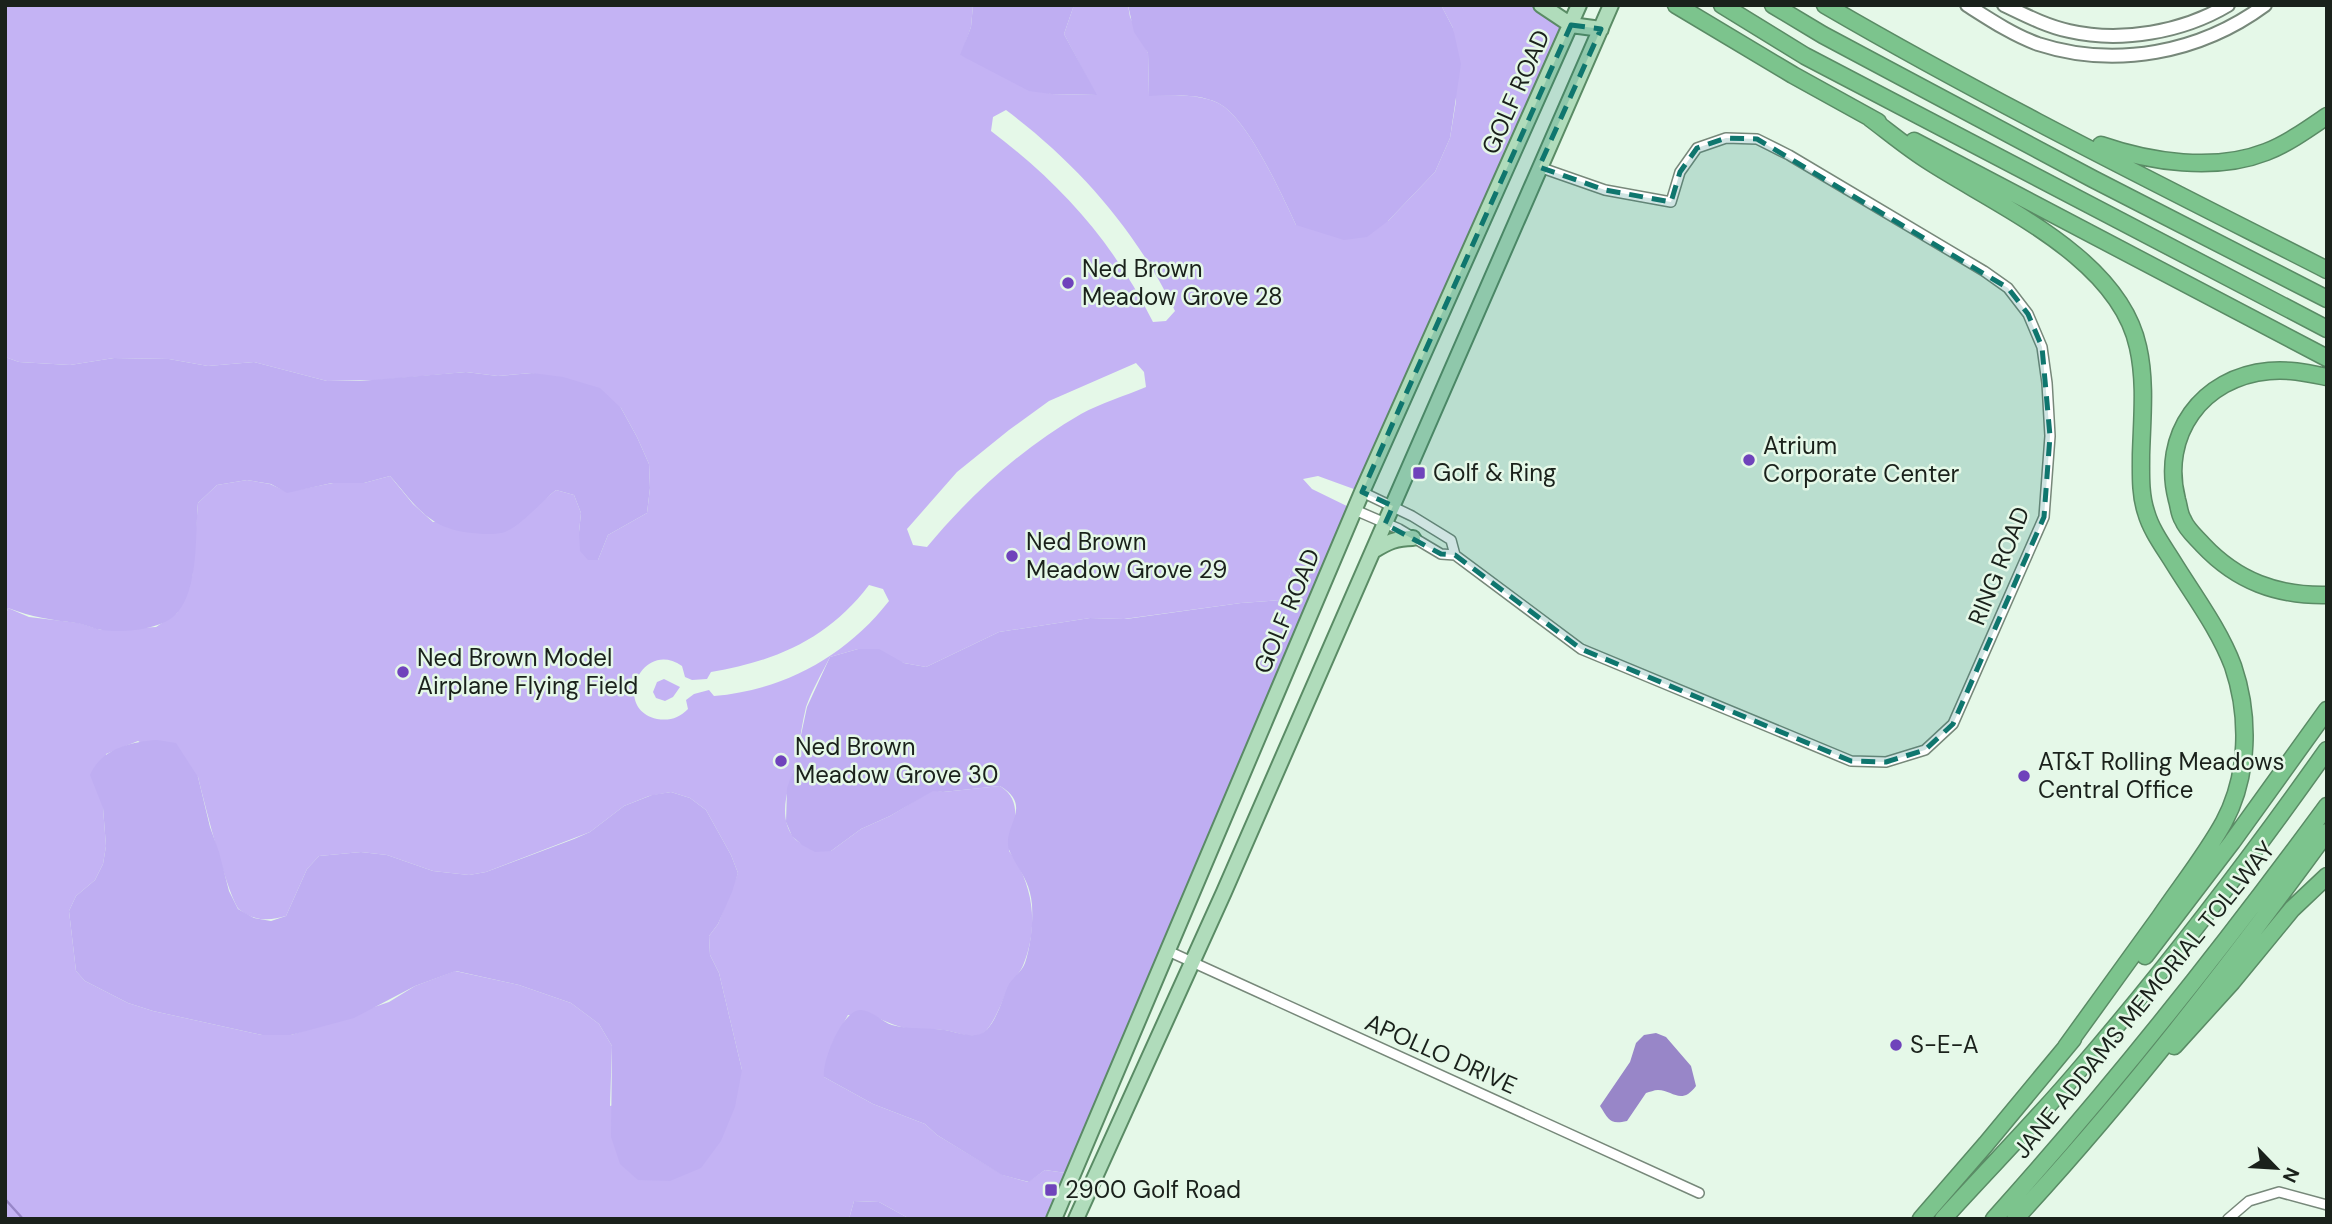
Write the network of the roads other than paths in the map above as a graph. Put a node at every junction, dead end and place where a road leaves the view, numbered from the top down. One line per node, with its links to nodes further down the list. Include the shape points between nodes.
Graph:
1 (1541, 5): 12 (main road)
2 (1579, 5): 12 (main road, GOLF ROAD)
3 (1611, 5): 13 (main road)
4 (1676, 5): 15 (highway)
5 (1722, 5): 20 (highway, via 1816,62)
6 (1773, 5): 19 (highway, via 2068,166)
7 (1825, 5): 16 (highway)
8 (1967, 5): 11 (street, via 2036,43 2079,53 2124,56 2174,50 2237,24)
9 (2004, 5): 10 (street, via 2068,31 2140,35 2169,30)
10 (2228, 5)
11 (2265, 5)
12 (1571, 25): 13 (main road); 23 (main road, GOLF ROAD)
13 (1601, 29): 17 (main road)
14 (2327, 116): 16 (highway, via 2266,152 2205,163 2131,156)
15 (1870, 118): 21 (highway); 38 (highway, via 1929,162 2074,254 2112,292 2133,329 2143,371 2144,509 2218,634 2240,691 2243,760 2224,823)
16 (2046, 127): 18 (highway)
17 (1539, 167): 24 (main road); 29 (street, RING ROAD, via 1605,190 1671,202 1680,172 1697,148 1726,138 1757,139 1984,271 2008,288 2028,314 2042,346 2050,436 2044,517 1953,723 1925,750 1886,762 1851,761 1581,649)
18 (2327, 270)
19 (2327, 299)
20 (2327, 329)
21 (2327, 358)
22 (2327, 377): 30 (highway, via 2270,371 2215,389 2185,424 2175,447 2172,472 2182,519 2224,566 2275,590)
23 (1362, 492): 24 (street, RING ROAD); 25 (main road, GOLF ROAD)
24 (1393, 506): 26 (main road); 29 (street, RING ROAD, via 1451,540)
25 (1355, 510): 26 (street, RING ROAD); 36 (main road, GOLF ROAD)
26 (1385, 524): 27 (street, RING ROAD); 28 (main road)
27 (1413, 538): 28 (main road, via 1390,540); 29 (street, RING ROAD, via 1440,554)
28 (1372, 552): 37 (main road)
29 (1455, 555)
30 (2327, 595)
31 (2327, 710): 38 (highway, via 2149,950)
32 (2327, 750): 45 (highway, JANE ADDAMS MEMORIAL TOLLWAY, via 2150,985 2079,1071)
33 (2327, 806): 46 (highway, JANE ADDAMS MEMORIAL TOLLWAY, via 2107,1088)
34 (2327, 832): 39 (highway)
35 (2327, 877): 39 (highway, via 2292,909 2175,1046)
36 (1168, 951): 37 (street, APOLLO DRIVE); 42 (main road, GOLF ROAD)
37 (1192, 962): 40 (street, APOLLO DRIVE); 43 (main road)
38 (2066, 1047): 44 (highway)
39 (2117, 1101): 47 (highway)
40 (1699, 1193)
41 (2327, 1205): 48 (street, via 2279,1192 2249,1201)
42 (1054, 1219)
43 (1076, 1219)
44 (1921, 1219)
45 (1942, 1219)
46 (1994, 1219)
47 (2015, 1219)
48 (2228, 1219)

